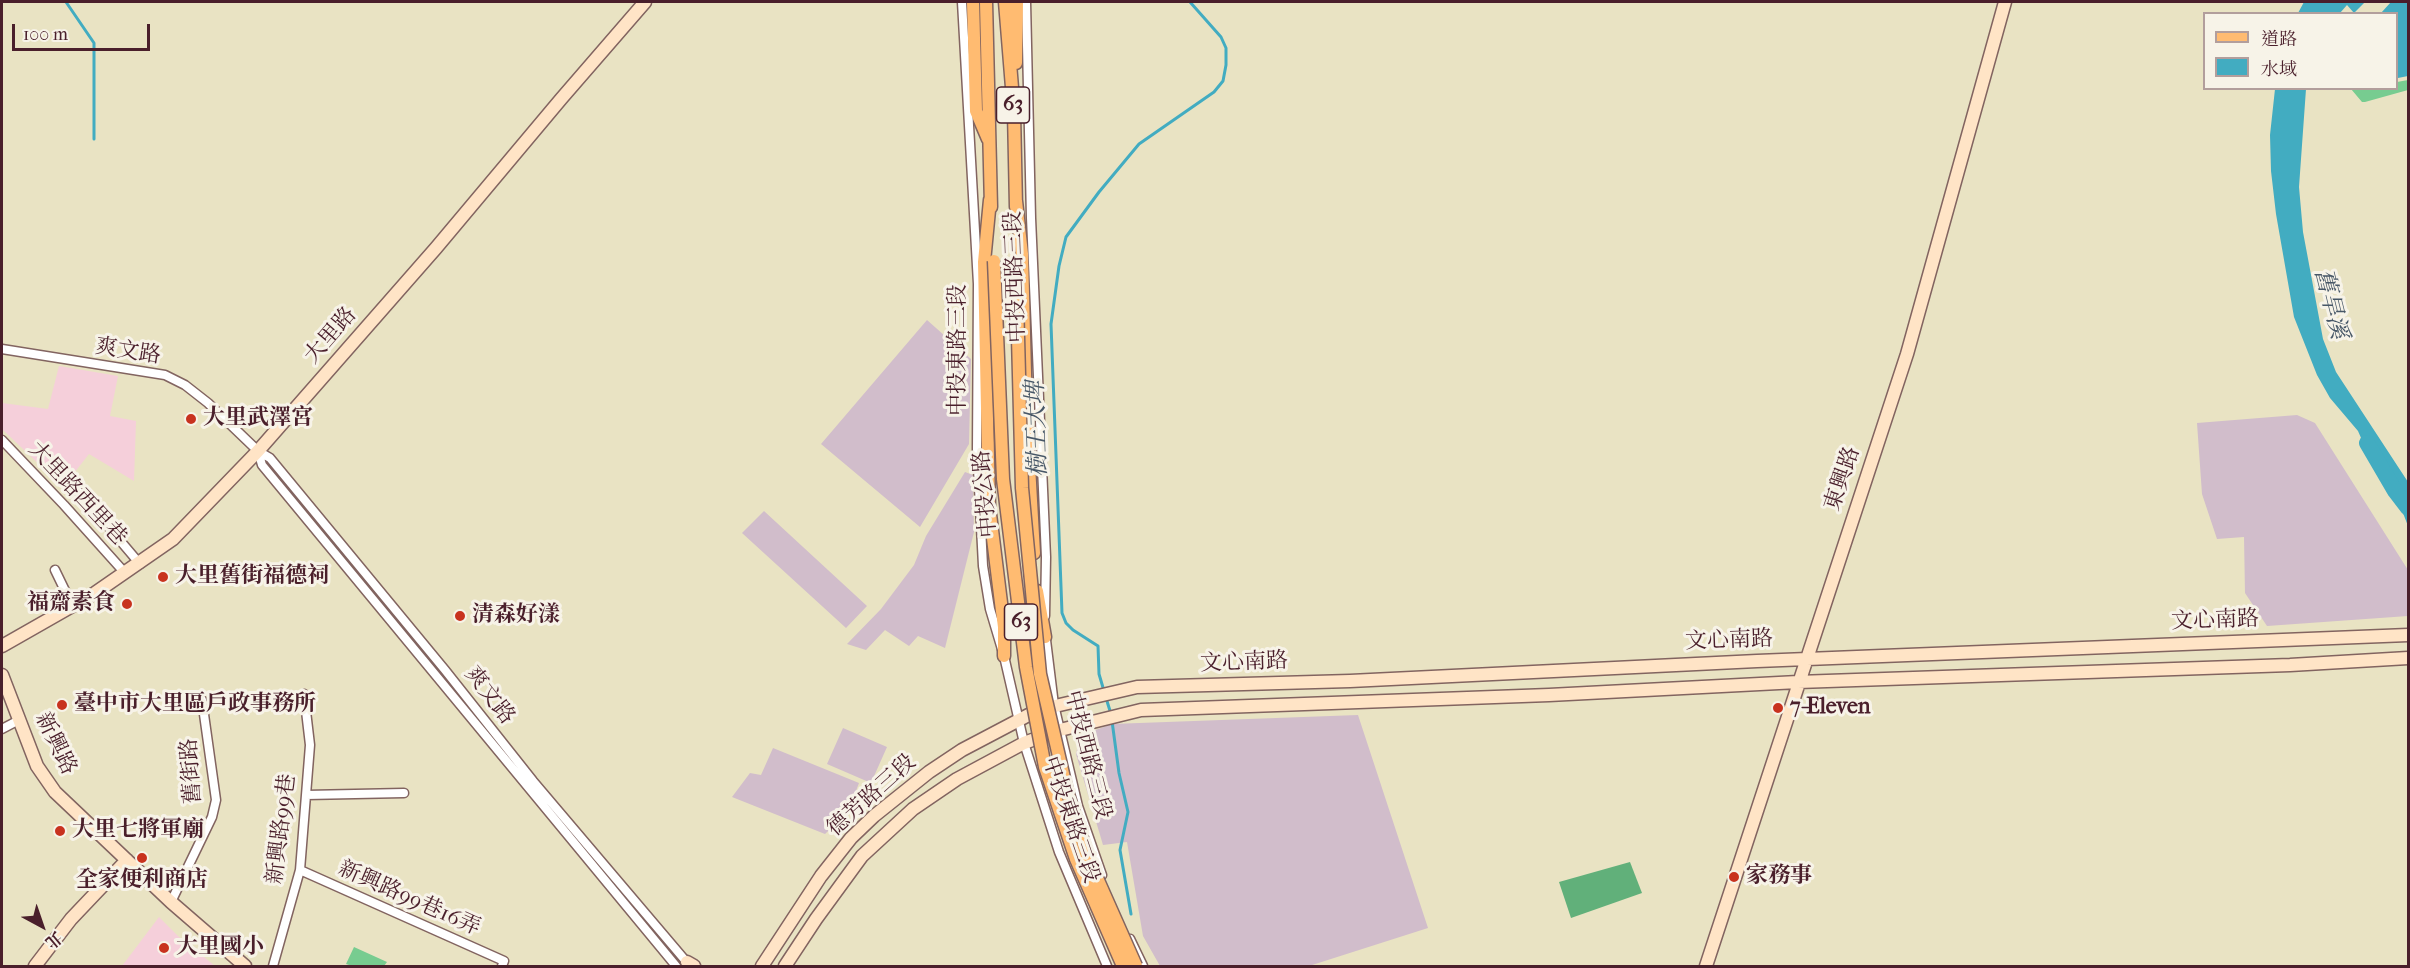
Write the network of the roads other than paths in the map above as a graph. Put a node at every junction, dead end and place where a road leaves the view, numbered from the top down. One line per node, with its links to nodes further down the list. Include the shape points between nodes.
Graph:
1 (645, 2): 15 (street, 大里路)
2 (962, 2): 24 (street, 中投東路三段, via 978,284 977,449 983,566)
3 (973, 2): 10 (main road, via 976,111)
4 (1017, 2): 9 (main road)
5 (1026, 2): 22 (street, 中投西路三段, via 1046,558)
6 (2005, 2): 26 (street, 東興路, via 1907,354)
7 (1005, 5): 9 (main road, 中投公路 / 63)
8 (986, 6): 10 (main road, 中投公路 / 63)
9 (1014, 112): 12 (main road, 中投公路 / 63)
10 (991, 145): 11 (main road, 中投公路 / 63)
11 (990, 200): 24 (main road, via 984,262 989,506); 52 (main road, 中投公路 / 63, bridge, via 1003,479 1028,678 1048,777 1076,859)
12 (1016, 201): 22 (main road, via 1022,254 1035,583); 53 (main road, 中投公路 / 63, bridge, via 1022,488 1040,674 1067,791 1089,860)
13 (2, 349): 15 (street, 爽文路, via 165,375 194,391)
14 (2, 440): 19 (street, 大里路西里巷)
15 (258, 451): 17 (street, 大里路, via 173,539); 44 (street, 爽文路, via 262,465)
16 (78, 491): 17 (street)
17 (140, 564): 19 (street, 大里路)
18 (56, 570): 20 (street, via 69,601)
19 (125, 573): 20 (street, 大里路)
20 (68, 608): 23 (street, 大里路)
21 (2409, 635): 26 (street, 文心南路)
22 (1045, 637): 31 (street, 中投西路三段)
23 (2, 646)
24 (1004, 656): 33 (street, 中投東路三段)
25 (2409, 658): 28 (street, 文心南路)
26 (1806, 659): 28 (street, 東興路); 31 (street, 文心南路, via 1137,687)
27 (2, 675): 32 (street, 新興路)
28 (1798, 682): 35 (street, 文心南路, via 1141,710); 55 (street, 東興路)
29 (304, 694): 38 (street, 新興路99巷, via 310,745)
30 (202, 700): 41 (street, 舊街路, via 216,800 212,817)
31 (1054, 705): 33 (street, 德芳路三段); 35 (street, 中投西路三段)
32 (19, 720): 34 (street); 39 (street, 新興路, via 50,786)
33 (1017, 720): 36 (street, 中投東路三段); 42 (street, 德芳路三段, via 928,772 874,816 821,876)
34 (2, 729)
35 (1060, 730): 36 (street, 德芳路三段); 54 (street, 中投西路三段, via 1078,806 1100,871)
36 (1024, 743): 50 (street, 德芳路三段, via 957,779 886,832 862,856); 51 (street, 中投東路三段, via 1059,852)
37 (404, 794): 38 (street)
38 (306, 795): 40 (street, 新興路99巷)
39 (127, 860): 41 (street, 新興路); 45 (street, via 75,914)
40 (300, 870): 43 (street, 新興路99巷16弄); 47 (street, 新興路99巷)
41 (171, 902): 46 (street, 新興路)
42 (772, 949): 48 (street); 49 (street, 德芳路三段)
43 (503, 964)
44 (687, 965)
45 (35, 966)
46 (245, 966)
47 (273, 966)
48 (753, 966)
49 (762, 966)
50 (785, 966)
51 (1107, 966)
52 (1123, 966)
53 (1136, 966)
54 (1143, 966)
55 (1706, 966)

